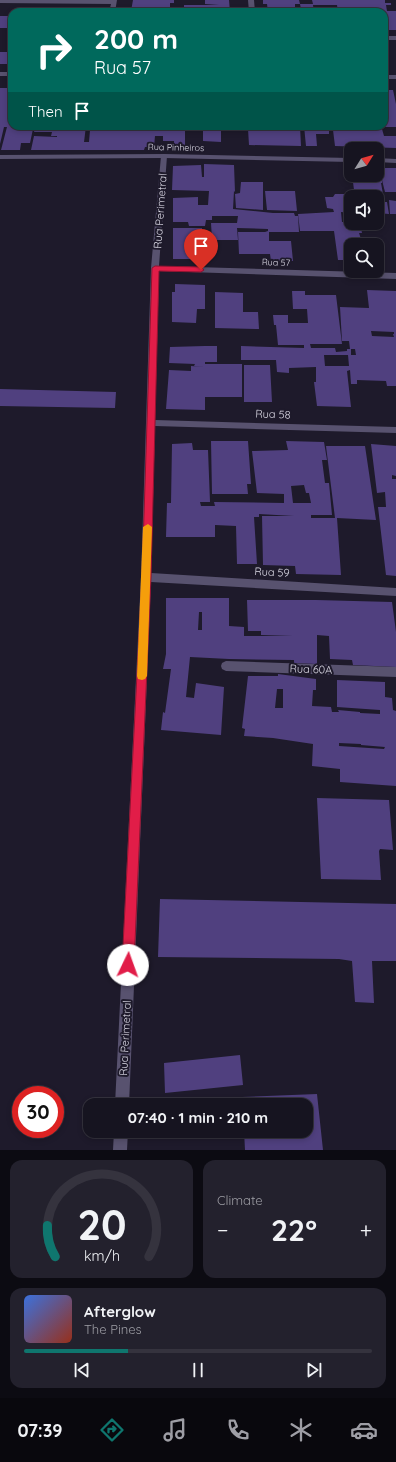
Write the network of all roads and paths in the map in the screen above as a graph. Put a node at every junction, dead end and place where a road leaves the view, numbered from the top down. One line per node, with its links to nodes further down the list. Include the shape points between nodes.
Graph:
1 (0, 1): 2 (street)
2 (114, 1)
3 (164, 156): 4 (street, Rua Pinheiros); 5 (street, Rua Pinheiros); 8 (street, Rua Perimetral)
4 (0, 157)
5 (344, 160)
6 (384, 160): 7 (street)
7 (396, 161)
8 (155, 268): 9 (street, Rua 57); 10 (street, Rua Perimetral)
9 (396, 276)
10 (150, 423): 11 (street, Rua 58); 12 (street, Rua Perimetral)
11 (396, 430)
12 (146, 577): 13 (street, Rua 59); 16 (street, Rua Perimetral)
13 (396, 592)
14 (226, 666): 15 (street, Rua 60A)
15 (396, 672)
16 (122, 1098)
17 (121, 1138): 18 (street)
18 (120, 1150)

